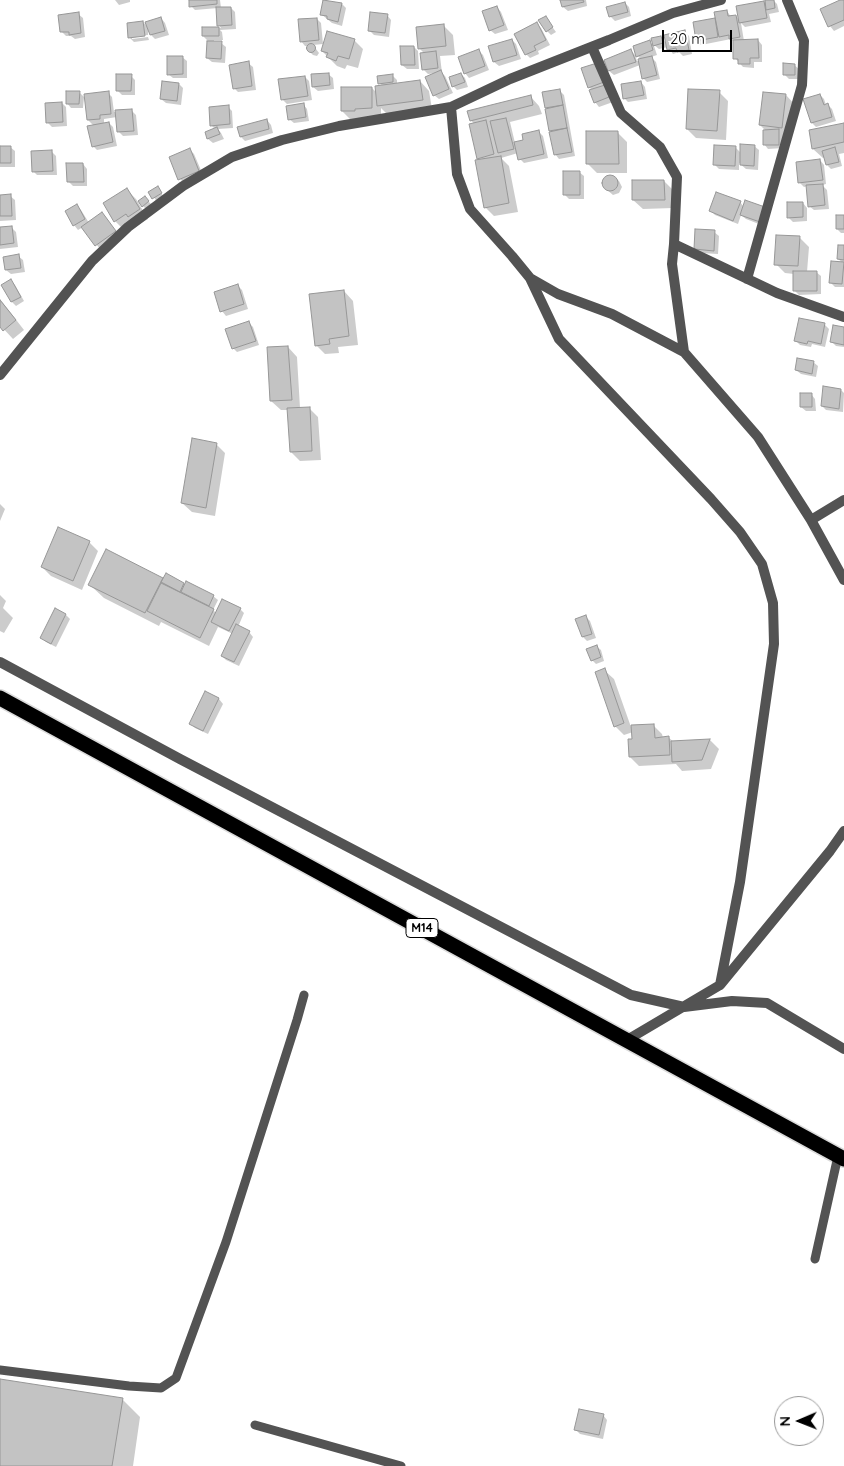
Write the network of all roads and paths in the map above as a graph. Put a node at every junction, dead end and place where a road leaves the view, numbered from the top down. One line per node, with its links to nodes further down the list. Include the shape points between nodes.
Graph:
1 (722, 0): 3 (street, via 674,13)
2 (787, 0): 7 (street, via 804,41 802,85)
3 (592, 47): 4 (street, via 510,78); 5 (street, via 621,113 660,147 677,177)
4 (451, 106): 6 (street, via 457,174 470,209); 10 (street, via 282,140 232,157 183,186 128,227 92,261)
5 (674, 244): 7 (street); 9 (street, via 672,264)
6 (530, 278): 9 (street, via 558,294 612,314); 17 (street, via 559,339 740,532 762,564 773,603 774,644 740,882)
7 (747, 279): 8 (street)
8 (844, 317)
9 (684, 352): 12 (street, via 758,438)
10 (0, 375)
11 (844, 500): 12 (street)
12 (811, 520): 13 (street)
13 (844, 580)
14 (0, 662): 19 (street, via 631,995)
15 (0, 698): 20 (highway, M14)
16 (844, 831): 17 (street)
17 (720, 985): 19 (street)
18 (304, 995): 24 (lane, via 226,1242 176,1378 161,1388)
19 (684, 1007): 20 (street); 21 (street, via 732,1001 766,1003)
20 (627, 1040): 22 (highway, M14)
21 (844, 1049)
22 (841, 1157): 23 (lane)
23 (815, 1260)
24 (0, 1370)
25 (255, 1425): 26 (lane)
26 (401, 1466)

